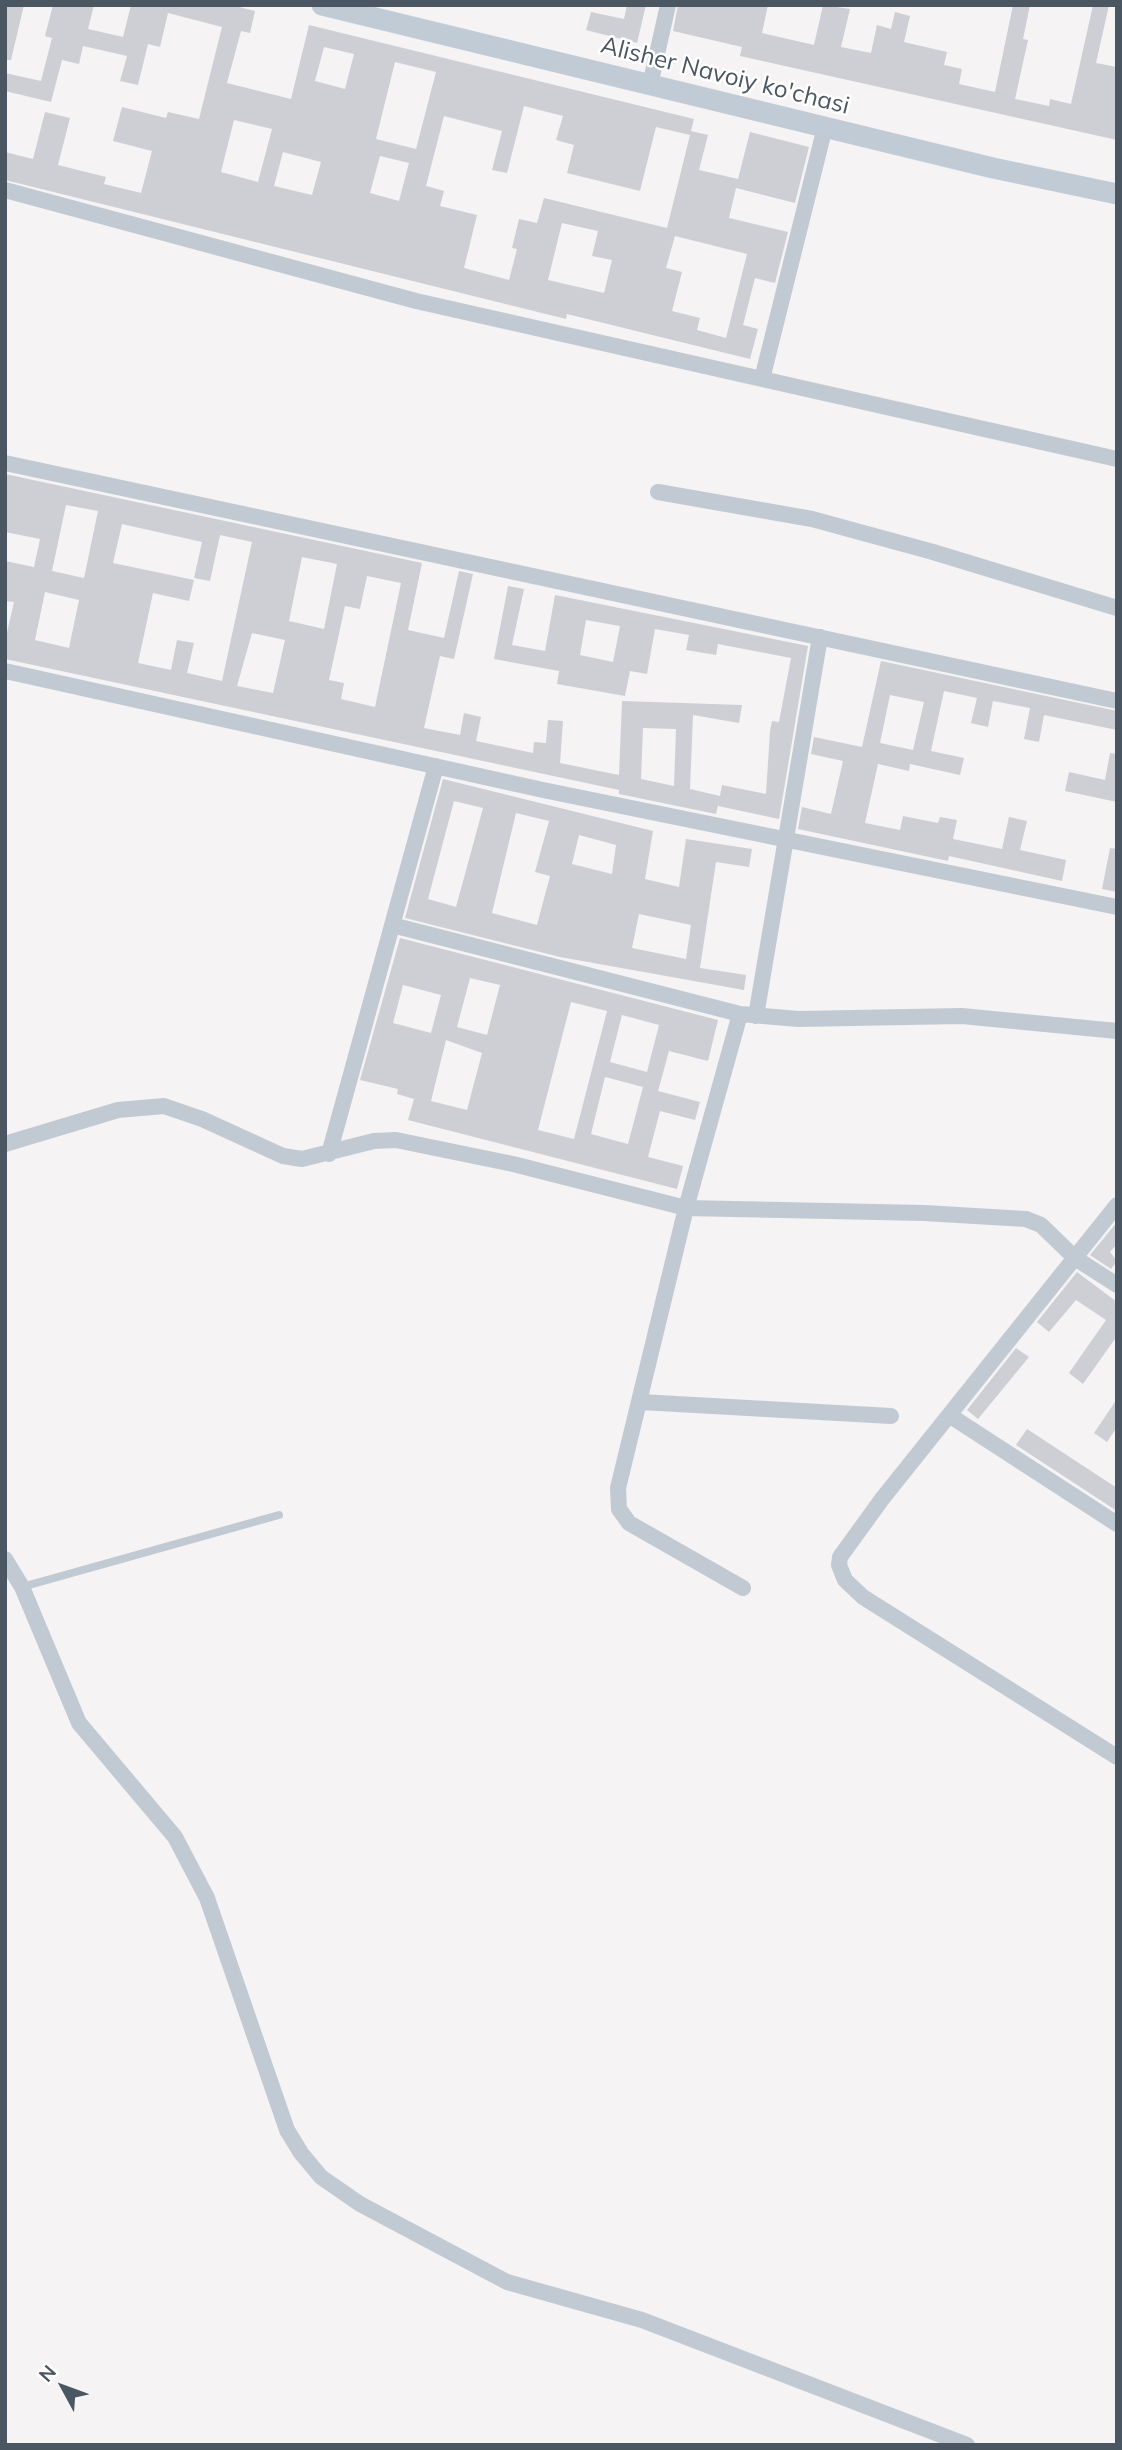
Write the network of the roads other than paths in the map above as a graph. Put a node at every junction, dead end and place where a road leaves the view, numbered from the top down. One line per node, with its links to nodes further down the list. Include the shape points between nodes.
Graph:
1 (322, 5): 3 (main road, Alisher Navoiy ko'chasi)
2 (668, 5): 3 (street)
3 (650, 85): 4 (main road, Alisher Navoiy ko'chasi)
4 (825, 127): 6 (main road, Alisher Navoiy ko'chasi); 7 (street)
5 (5, 190): 7 (street, via 416,301)
6 (1117, 194)
7 (762, 379): 8 (street)
8 (1117, 459)
9 (5, 463): 12 (street)
10 (658, 492): 11 (street, via 812,519)
11 (1117, 608)
12 (820, 638): 14 (street); 16 (street)
13 (5, 671): 15 (street)
14 (1117, 701)
15 (436, 766): 16 (street); 18 (street)
16 (785, 840): 17 (street); 19 (street)
17 (1117, 907)
18 (392, 925): 19 (street); 22 (street)
19 (748, 1015): 20 (street, via 824,1019 962,1016); 24 (street)
20 (1117, 1031)
21 (5, 1144): 22 (street, via 118,1110 164,1106 283,1156 302,1159)
22 (329, 1154): 24 (street, via 374,1141 418,1143)
23 (1117, 1205): 25 (street)
24 (686, 1209): 25 (street, via 1007,1216 1041,1225); 27 (street)
25 (1075, 1258): 26 (street); 28 (street)
26 (1117, 1286)
27 (641, 1402): 29 (street); 34 (street, via 618,1488 619,1509 629,1523)
28 (950, 1415): 31 (street); 35 (street, via 848,1545 840,1557 841,1572 863,1597)
29 (891, 1416)
30 (279, 1515): 33 (lane)
31 (1117, 1524)
32 (5, 1559): 33 (street)
33 (22, 1587): 36 (street, via 79,1723 175,1837 207,1898 287,2130 321,2177 360,2204 507,2282 642,2320)
34 (743, 1588)
35 (1117, 1757)
36 (967, 2445)

